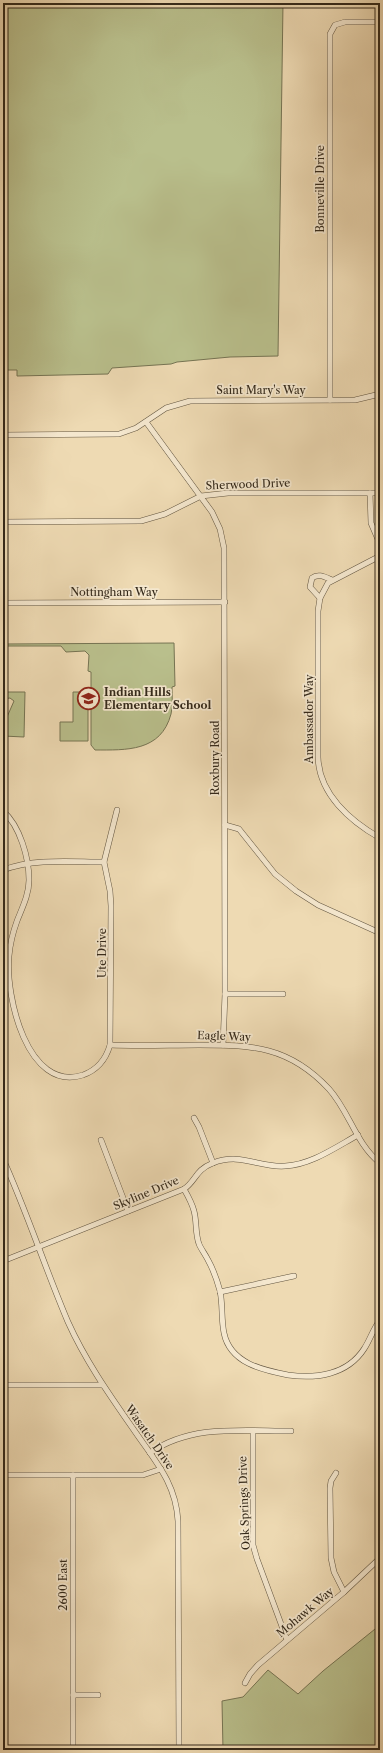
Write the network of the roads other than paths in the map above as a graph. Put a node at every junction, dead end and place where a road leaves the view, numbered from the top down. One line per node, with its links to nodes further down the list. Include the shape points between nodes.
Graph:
1 (380, 22): 3 (street, Bonneville Drive, via 342,23 335,25 330,34)
2 (380, 394): 3 (street, Saint Mary's Way, via 355,400)
3 (330, 400): 4 (street, Saint Mary's Way, via 190,400 166,408)
4 (146, 422): 5 (street, Saint Mary's Way, via 131,431 112,435); 8 (street, Roxbury Road)
5 (3, 435)
6 (370, 493): 7 (street, Sherwood Drive); 8 (street, Sherwood Drive, via 228,493); 10 (street, via 371,523)
7 (380, 493)
8 (201, 496): 9 (street, Sherwood Drive, via 165,514 141,520); 15 (street, Roxbury Road, via 215,518 223,541)
9 (3, 522)
10 (380, 544)
11 (380, 556): 12 (street)
12 (332, 580): 13 (street, Ambassador Way); 13 (street, via 321,575 312,578 310,587)
13 (320, 598): 19 (street, Ambassador Way, via 320,772 329,792 348,816)
14 (3, 602): 15 (street, Nottingham Way)
15 (225, 602): 18 (street, Roxbury Road)
16 (117, 810): 20 (street)
17 (3, 811): 21 (street, via 11,818 24,845)
18 (225, 825): 23 (street, via 239,829 270,869 296,891 318,905); 24 (street, Roxbury Road)
19 (380, 838)
20 (104, 862): 21 (street); 26 (street, Ute Drive, via 111,906)
21 (26, 864): 22 (street); 26 (street, via 29,882 27,894 13,933 8,967 12,1005 24,1037 43,1067 67,1077 82,1075 95,1069)
22 (3, 870)
23 (380, 933)
24 (225, 994): 25 (street); 27 (street, Roxbury Road)
25 (283, 994)
26 (110, 1045): 27 (street, Eagle Way)
27 (223, 1045): 29 (street, Eagle Way, via 265,1050 303,1067 334,1095)
28 (194, 1118): 32 (street)
29 (358, 1135): 32 (street, Skyline Drive, via 316,1158 292,1166 270,1165 236,1158); 33 (street, Eagle Way, via 369,1153)
30 (101, 1140): 35 (street)
31 (3, 1159): 36 (street, Wasatch Drive)
32 (213, 1163): 34 (street, Skyline Drive, via 200,1170)
33 (380, 1163)
34 (184, 1189): 35 (street, Skyline Drive); 39 (street, via 194,1211 199,1245 213,1270)
35 (128, 1211): 36 (street, Skyline Drive)
36 (38, 1248): 37 (street, Skyline Drive); 42 (street, Wasatch Drive, via 68,1322)
37 (3, 1261)
38 (294, 1276): 39 (street)
39 (220, 1292): 40 (street, via 224,1334 232,1351 247,1363 276,1373 316,1376 348,1366 365,1349)
40 (380, 1320)
41 (3, 1385): 42 (street)
42 (102, 1385): 45 (street, Wasatch Drive)
43 (253, 1431): 44 (street); 45 (street, via 211,1431 191,1434 172,1440); 52 (street, Oak Springs Drive, via 253,1545)
44 (291, 1431)
45 (150, 1453): 46 (street, Wasatch Drive)
46 (161, 1469): 49 (street, via 143,1475); 57 (street, Wasatch Drive, via 172,1489 178,1517)
47 (336, 1473): 51 (street, via 330,1488 330,1552 334,1572)
48 (3, 1475): 49 (street)
49 (73, 1475): 54 (street, 2600 East)
50 (380, 1558): 51 (street, Mohawk Way)
51 (344, 1592): 52 (street, Mohawk Way)
52 (287, 1640): 53 (street, Mohawk Way, via 253,1669)
53 (246, 1683)
54 (73, 1695): 55 (street); 56 (street, 2600 East)
55 (98, 1695)
56 (73, 1750)
57 (179, 1750)

